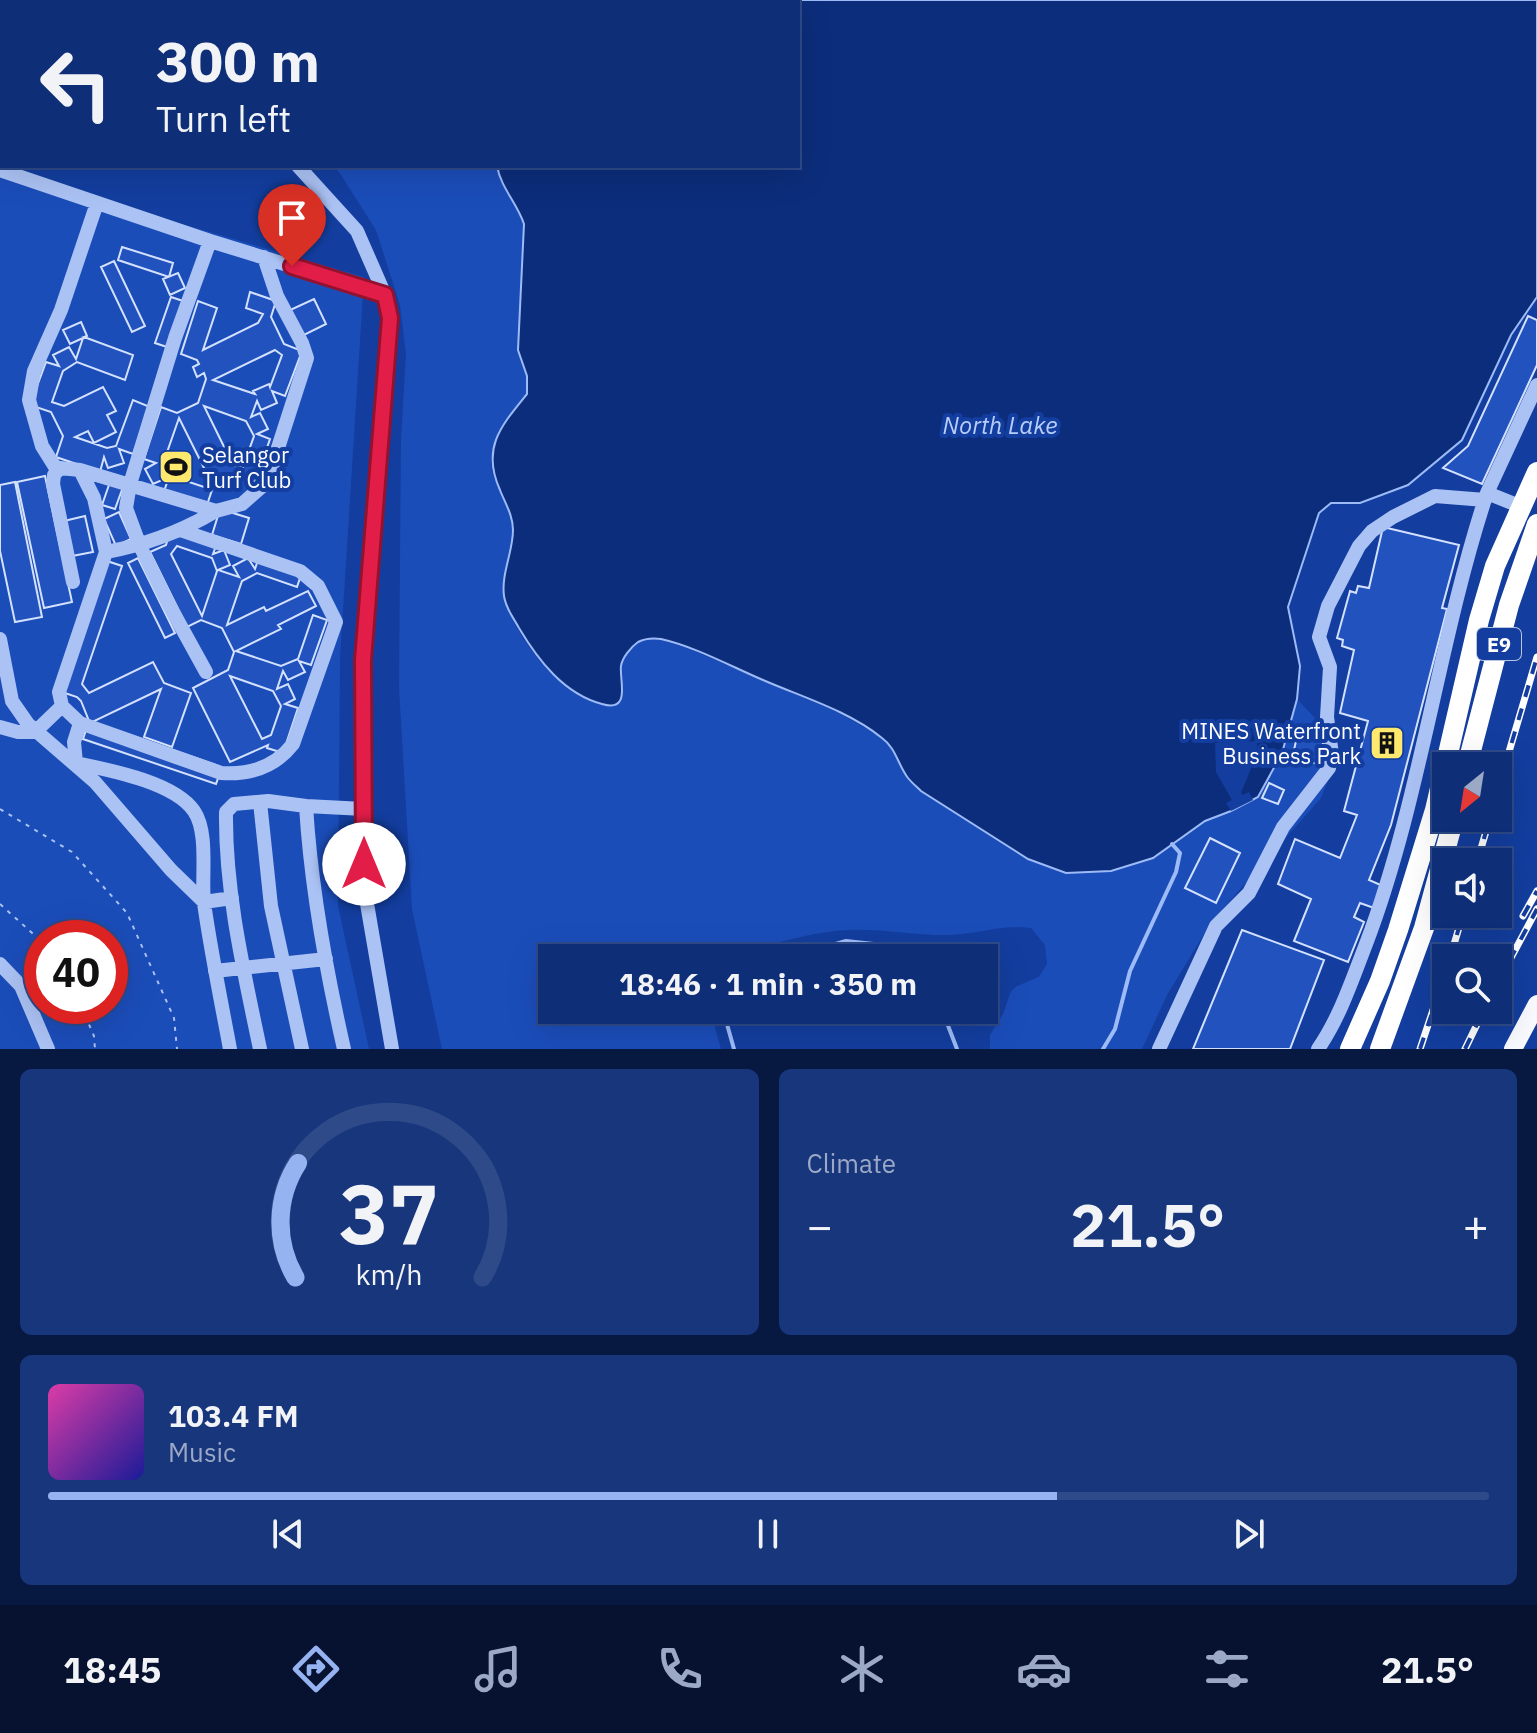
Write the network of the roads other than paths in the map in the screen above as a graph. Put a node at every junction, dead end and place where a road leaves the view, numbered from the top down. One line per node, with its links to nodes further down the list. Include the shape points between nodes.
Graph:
1 (300, 168): 6 (street, via 357,231)
2 (0, 170): 3 (street)
3 (97, 203): 4 (street); 8 (street, via 34,371 29,400 42,446)
4 (210, 241): 5 (street); 11 (street)
5 (264, 257): 6 (street); 14 (street, via 307,358 267,482 242,504)
6 (385, 295): 30 (street, via 390,318 363,660)
7 (1537, 385): 12 (street)
8 (57, 470): 9 (street); 19 (street, via 53,484)
9 (80, 470): 11 (street); 18 (street, via 94,498)
10 (1537, 472): 13 (highway, E9)
11 (130, 484): 14 (street); 17 (street, via 126,508)
12 (1486, 497): 13 (street); 46 (street, via 1435,496 1393,517 1359,546 1328,606 1319,637 1330,667 1329,768 1283,827 1249,893 1216,926); 47 (street, via 1398,846 1344,1002)
13 (1522, 507): 48 (highway, E9, via 1487,591 1445,772 1398,930)
14 (216, 511): 16 (street)
15 (1537, 524): 26 (highway, E9, via 1509,605)
16 (183, 531): 17 (street); 23 (street, via 300,571 327,602 336,622 293,744 281,759 241,775 221,773)
17 (140, 546): 18 (street); 21 (street)
18 (106, 552): 22 (street, via 59,692)
19 (73, 582)
20 (0, 639): 25 (street, via 12,701)
21 (206, 672)
22 (62, 706): 23 (street); 25 (street)
23 (80, 723): 27 (street, via 74,742)
24 (0, 727): 25 (street)
25 (35, 732): 27 (street)
26 (1471, 752)
27 (76, 763): 33 (street); 33 (street, via 139,779 180,797 195,812 201,830)
28 (260, 802): 29 (street); 32 (street, via 234,804 226,812); 36 (street)
29 (306, 806): 30 (street); 34 (street)
30 (364, 809): 45 (street, via 365,892)
31 (1450, 832): 49 (highway, via 1424,928)
32 (232, 898): 33 (street); 37 (street)
33 (204, 902): 38 (street)
34 (326, 959): 36 (street); 44 (street)
35 (0, 964): 40 (street, via 21,986)
36 (283, 964): 37 (street); 43 (street)
37 (244, 968): 38 (street); 42 (street)
38 (215, 971): 41 (street)
39 (1537, 1004): 50 (main road)
40 (48, 1049)
41 (230, 1049)
42 (260, 1049)
43 (302, 1049)
44 (344, 1049)
45 (392, 1049)
46 (1159, 1049)
47 (1318, 1049)
48 (1350, 1049)
49 (1380, 1049)
50 (1514, 1049)

